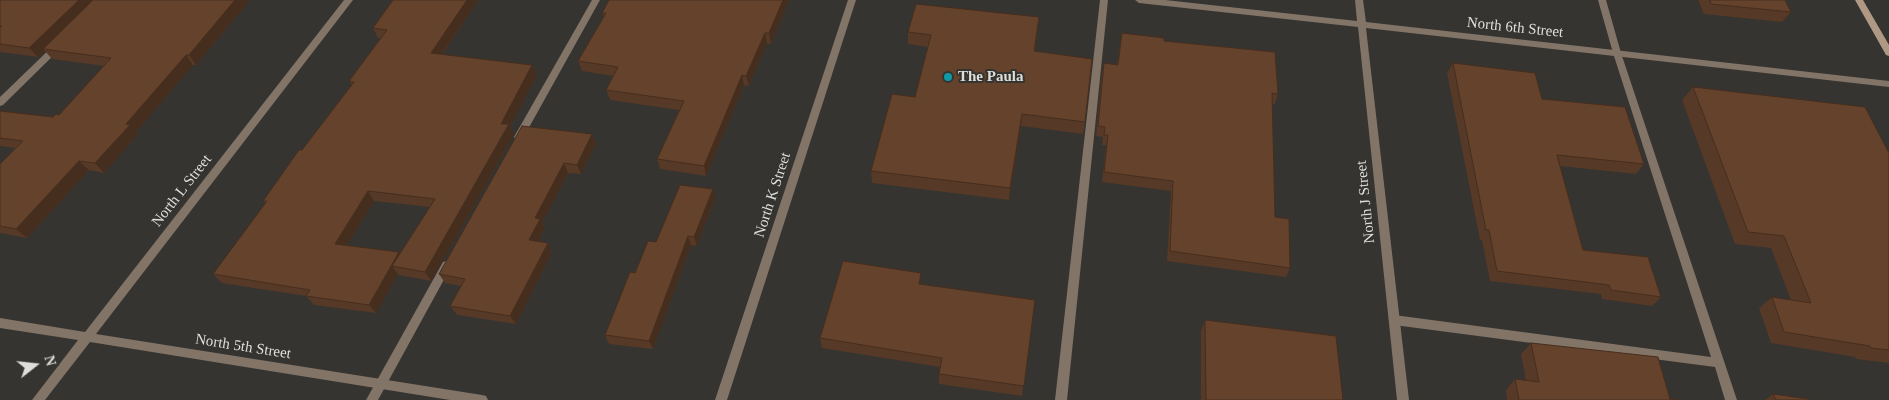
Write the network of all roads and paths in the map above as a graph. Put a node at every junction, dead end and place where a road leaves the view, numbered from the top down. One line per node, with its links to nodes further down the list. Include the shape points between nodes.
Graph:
1 (349, 0): 19 (street, North L Street)
2 (596, 0): 15 (street)
3 (852, 0): 25 (street, North K Street)
4 (1104, 0): 26 (street)
5 (1139, 0): 9 (street, North 6th Street)
6 (1359, 0): 9 (street, North J Street)
7 (1602, 0): 11 (street)
8 (1859, 0): 12 (main road)
9 (1362, 24): 11 (street, North 6th Street); 17 (street, North J Street)
10 (63, 41): 14 (street)
11 (1617, 53): 13 (street, North 6th Street); 20 (street)
12 (1889, 53)
13 (1889, 84)
14 (0, 103)
15 (514, 145)
16 (452, 256): 21 (street)
17 (1394, 320): 20 (street); 27 (street, North J Street)
18 (0, 323): 19 (street, North 5th Street)
19 (86, 337): 21 (street, North 5th Street); 22 (street, North L Street)
20 (1719, 363): 28 (street)
21 (381, 384): 23 (street); 24 (street, North 5th Street)
22 (38, 400)
23 (372, 400)
24 (482, 400)
25 (722, 400)
26 (1061, 400)
27 (1403, 400)
28 (1731, 400)

